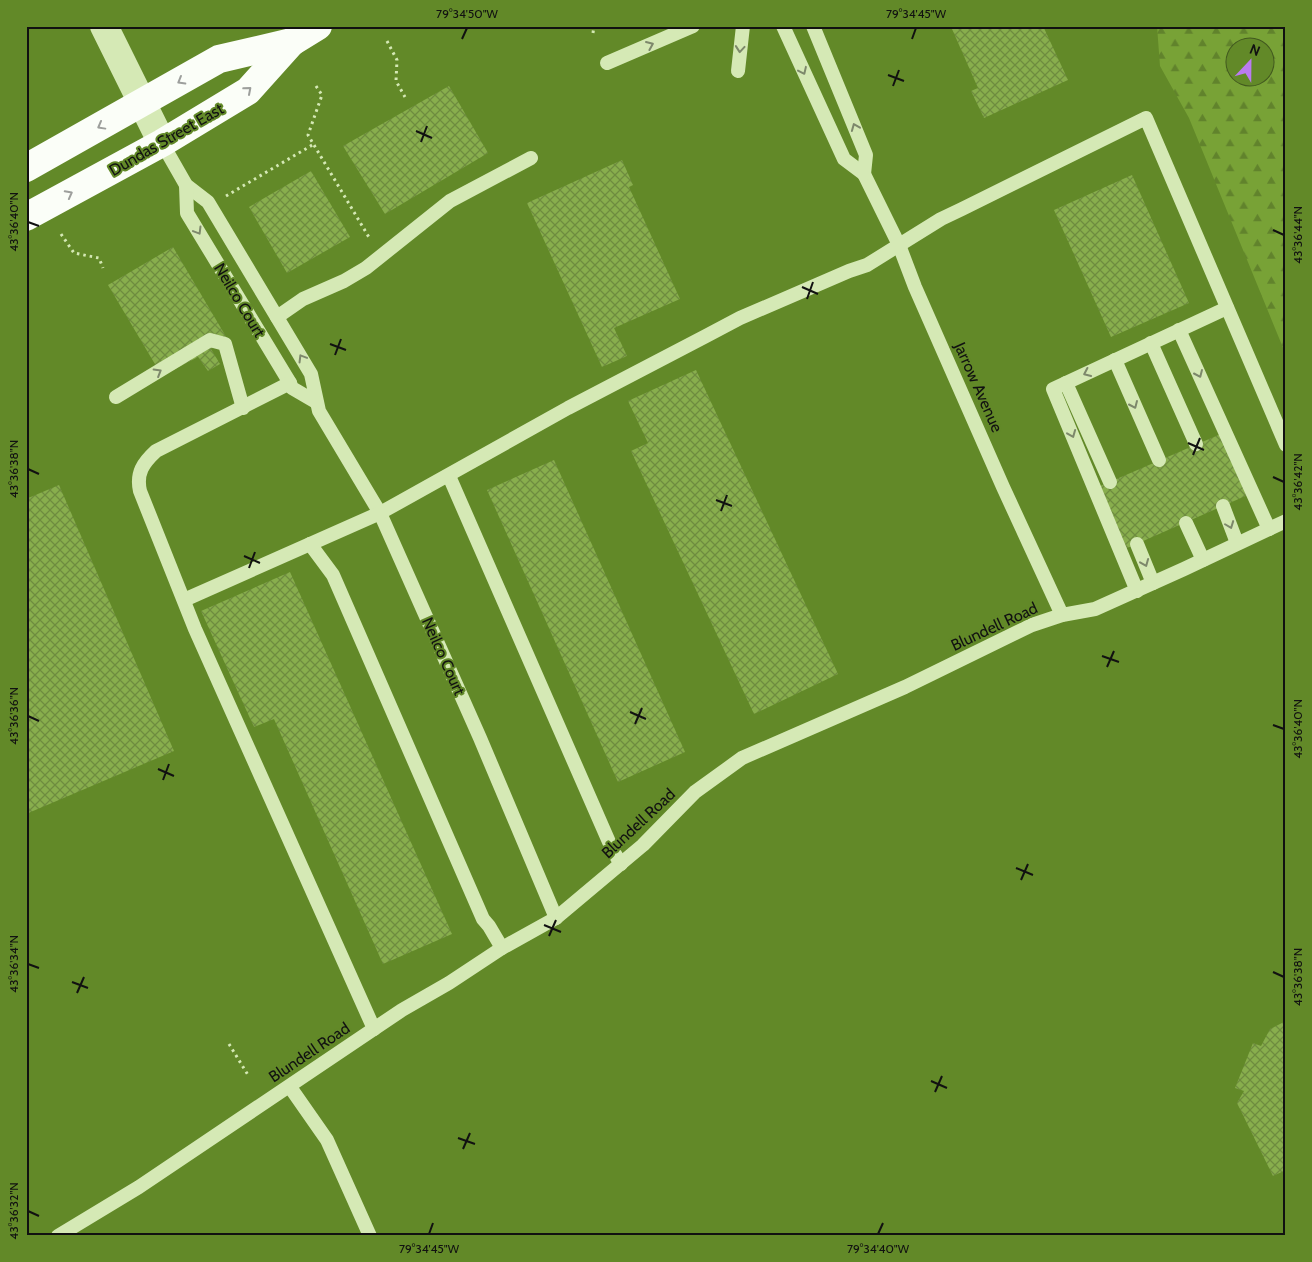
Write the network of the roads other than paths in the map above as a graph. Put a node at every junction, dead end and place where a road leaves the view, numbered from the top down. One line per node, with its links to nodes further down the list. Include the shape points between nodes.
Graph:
1 (104, 26): 10 (street, Neilco Court)
2 (318, 26): 7 (main road, Dundas Street East)
3 (693, 26): 8 (lane, one-way to 3)
4 (742, 26): 9 (lane, one-way to 9)
5 (783, 26): 14 (lane, Jarrow Avenue, one-way to 14, via 844,159)
6 (813, 26): 14 (lane, Jarrow Avenue, one-way to 6, via 866,155)
7 (292, 42): 10 (main road, Dundas Street East, one-way to 10, via 219,59); 11 (main road, Dundas Street East, one-way to 7, via 248,92)
8 (607, 63)
9 (738, 71)
10 (143, 103): 11 (street, Neilco Court); 13 (main road, Dundas Street East, one-way to 13)
11 (162, 143): 15 (lane, Neilco Court); 16 (main road, Dundas Street East, one-way to 11)
12 (531, 158): 19 (lane, via 450,201 366,268 303,299)
13 (26, 168)
14 (864, 174): 17 (lane, Jarrow Avenue)
15 (186, 185): 19 (lane, Neilco Court, via 210,206); 23 (lane, Neilco Court, one-way to 23, via 187,213)
16 (26, 217)
17 (898, 245): 18 (lane, via 962,209 1146,118); 31 (lane, via 867,265 740,318 568,408); 45 (lane, Jarrow Avenue)
18 (1227, 308): 20 (lane); 29 (lane)
19 (277, 317): 26 (lane, Neilco Court, one-way to 19, via 311,374)
20 (1179, 330): 21 (lane); 37 (lane, one-way to 37)
21 (1151, 343): 22 (lane); 28 (lane)
22 (1115, 360): 24 (lane, one-way to 24); 30 (lane, one-way to 30)
23 (290, 383): 26 (lane, Neilco Court, via 292,388); 27 (lane)
24 (1066, 383): 32 (lane); 43 (lane, one-way to 43, via 1053,389)
25 (116, 397): 27 (lane, one-way to 27, via 210,340 225,344)
26 (316, 402): 34 (lane, Neilco Court)
27 (244, 408): 44 (lane, via 156,450 141,468 140,492)
28 (1196, 444)
29 (1286, 445)
30 (1159, 460)
31 (449, 476): 34 (lane); 46 (lane)
32 (1110, 482)
33 (1222, 506): 38 (lane, one-way to 38)
34 (380, 513): 39 (lane); 47 (lane, Neilco Court)
35 (1286, 520): 37 (lane, Blundell Road)
36 (1186, 522): 41 (lane)
37 (1269, 529): 38 (lane, Blundell Road)
38 (1237, 543): 41 (lane, Blundell Road)
39 (310, 544): 44 (lane); 48 (lane, via 333,575 483,919)
40 (1137, 544): 42 (lane, one-way to 42)
41 (1203, 560): 42 (lane, Blundell Road)
42 (1153, 583): 43 (lane, Blundell Road)
43 (1137, 591): 45 (lane, Blundell Road, via 1095,609)
44 (184, 600): 49 (lane)
45 (1062, 615): 46 (lane, Blundell Road, via 1032,625 906,687 742,758 695,792)
46 (621, 864): 47 (lane, Blundell Road)
47 (556, 918): 48 (lane, Blundell Road)
48 (502, 948): 49 (lane, Blundell Road)
49 (374, 1029): 50 (lane, Blundell Road)
50 (290, 1087): 51 (lane, Blundell Road, via 139,1187); 52 (lane, via 327,1140)
51 (58, 1236)
52 (370, 1236)

